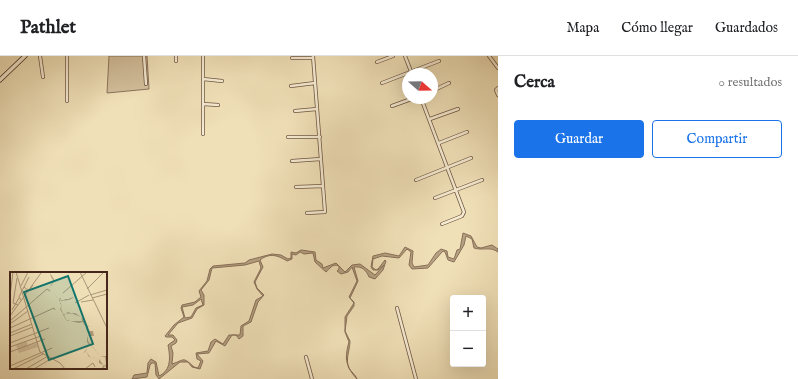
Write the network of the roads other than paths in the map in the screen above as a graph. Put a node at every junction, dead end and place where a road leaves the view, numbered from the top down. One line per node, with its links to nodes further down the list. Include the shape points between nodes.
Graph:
1 (24, 56): 20 (main road)
2 (40, 56): 19 (street)
3 (67, 56): 31 (street)
4 (144, 56): 25 (street)
5 (176, 56): 12 (street)
6 (203, 56): 21 (street)
7 (393, 56): 14 (street)
8 (405, 56): 15 (street)
9 (488, 56): 17 (street)
10 (313, 57): 11 (street); 23 (street)
11 (292, 58)
12 (176, 61)
13 (439, 61): 16 (street)
14 (377, 62)
15 (409, 68)
16 (423, 68)
17 (498, 68)
18 (402, 76): 24 (street)
19 (43, 77)
20 (0, 78)
21 (203, 79): 22 (street); 33 (street)
22 (222, 81)
23 (315, 83): 27 (street); 37 (street)
24 (382, 83)
25 (146, 84)
26 (449, 84): 29 (street)
27 (292, 86)
28 (498, 88): 30 (street)
29 (438, 89)
30 (498, 95)
31 (67, 101)
32 (402, 102): 36 (street)
33 (203, 104): 35 (street); 42 (street)
34 (424, 104): 40 (street)
35 (218, 105)
36 (392, 106)
37 (317, 109): 39 (street); 44 (street)
38 (458, 109): 40 (street)
39 (295, 111)
40 (430, 119): 45 (street)
41 (467, 132): 45 (street)
42 (203, 134)
43 (288, 137): 44 (street)
44 (320, 137): 47 (street)
45 (439, 143): 49 (street)
46 (471, 158): 49 (street)
47 (321, 159): 48 (street); 52 (street)
48 (292, 161)
49 (447, 166): 50 (street); 54 (street)
50 (416, 180)
51 (482, 180): 54 (street)
52 (323, 186): 53 (street); 56 (street, via 325,212)
53 (296, 187)
54 (457, 190): 55 (street); 57 (street, via 463,214)
55 (435, 198)
56 (307, 213)
57 (442, 224)
58 (397, 308): 61 (street)
59 (306, 357): 60 (street)
60 (312, 379)
61 (416, 379)

